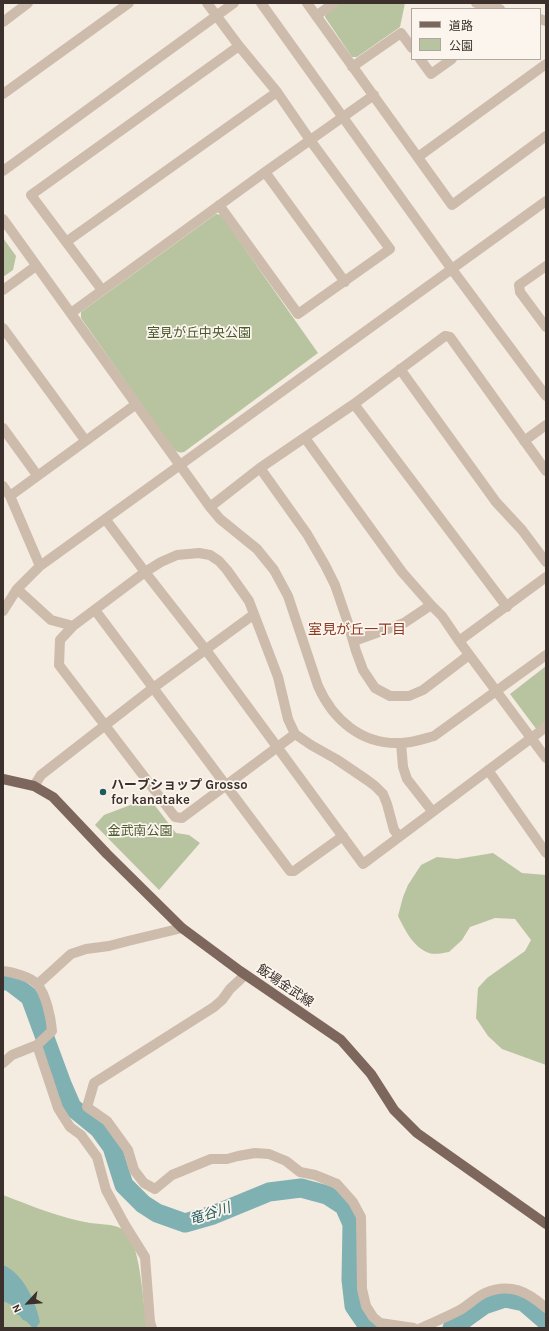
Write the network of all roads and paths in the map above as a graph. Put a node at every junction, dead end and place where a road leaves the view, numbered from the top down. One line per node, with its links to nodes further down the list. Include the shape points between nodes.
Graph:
1 (28, 3): 12 (street)
2 (129, 3): 20 (street)
3 (207, 3): 10 (street)
4 (234, 3): 10 (street)
5 (261, 3): 22 (street)
6 (307, 3): 11 (street)
7 (334, 3): 11 (street)
8 (476, 3): 9 (street)
9 (487, 7)
10 (216, 16): 13 (street); 26 (street)
11 (316, 16): 18 (street)
12 (3, 22)
13 (239, 46): 19 (street); 31 (street, via 31,195)
14 (411, 47): 18 (street, via 401,33)
15 (421, 60): 16 (street, via 431,74)
16 (451, 60)
17 (546, 64): 25 (street)
18 (352, 66): 21 (street)
19 (277, 92): 24 (street); 31 (street)
20 (3, 94)
21 (374, 95): 22 (street); 25 (street)
22 (343, 118): 24 (street); 34 (street)
23 (546, 136): 25 (street, via 452,205)
24 (310, 140): 27 (street); 35 (street, via 390,249)
25 (418, 157)
26 (3, 172)
27 (265, 172): 29 (street); 35 (street)
28 (546, 201): 34 (street)
29 (219, 205): 35 (street, via 298,314); 37 (street)
30 (3, 219): 32 (street)
31 (66, 242): 37 (street)
32 (36, 266): 36 (street); 38 (street)
33 (546, 266): 39 (street, via 519,285 520,292)
34 (452, 268): 42 (street); 50 (street)
35 (345, 282)
36 (3, 290)
37 (102, 290): 38 (street)
38 (71, 313): 43 (street)
39 (546, 327)
40 (3, 328): 48 (street)
41 (400, 369): 44 (street); 49 (street, via 444,336 450,337); 58 (street, via 496,502 522,530)
42 (546, 396)
43 (135, 404): 48 (street); 50 (street)
44 (354, 404): 47 (street); 64 (street)
45 (546, 425): 49 (street)
46 (3, 428): 53 (street)
47 (306, 438): 51 (street); 63 (street, via 402,572)
48 (85, 440): 53 (street)
49 (524, 441): 52 (street)
50 (180, 466): 56 (street); 57 (street)
51 (260, 468): 56 (street); 69 (street, via 307,534 325,565 335,585)
52 (546, 471)
53 (37, 475): 55 (street)
54 (3, 486): 55 (street)
55 (10, 496): 59 (street)
56 (210, 507): 80 (street, via 220,520 257,549 278,576 288,596 318,686 331,711 363,736 380,742)
57 (106, 520): 59 (street); 60 (street)
58 (546, 562)
59 (40, 566): 62 (street)
60 (145, 572): 65 (street); 67 (street, via 176,555 210,555 219,561 249,601); 71 (street)
61 (546, 577): 64 (street)
62 (17, 590): 66 (street); 68 (street, via 50,620)
63 (431, 605): 69 (street, via 404,623); 70 (street)
64 (507, 607): 70 (street)
65 (95, 610): 68 (street); 74 (street)
66 (3, 611)
67 (253, 615): 71 (street); 78 (street, via 278,677 288,719)
68 (73, 626): 76 (street, via 60,640 59,665)
69 (354, 641): 72 (street, via 363,670 375,688 390,696 409,696 423,690)
70 (459, 641): 72 (street)
71 (206, 650): 74 (street); 81 (street)
72 (469, 655): 75 (street)
73 (546, 655): 75 (street)
74 (153, 688): 76 (street); 86 (street)
75 (495, 691): 79 (street); 80 (street, via 434,736)
76 (105, 726): 85 (street, via 41,775); 86 (street, via 175,817 182,818)
77 (546, 727): 79 (street)
78 (295, 734): 81 (street); 89 (street, via 375,786 383,794 394,830)
79 (531, 738): 82 (street); 83 (street)
80 (401, 743): 87 (street, via 407,779)
81 (277, 747): 86 (street); 88 (street)
82 (546, 758)
83 (488, 770): 87 (street); 90 (street)
84 (3, 779): 85 (main road, 飯場金武線)
85 (34, 786): 91 (main road, 飯場金武線, via 52,797)
86 (226, 786): 88 (street, via 290,871 294,871)
87 (432, 811): 89 (street)
88 (343, 836): 89 (street, via 363,864)
89 (399, 836)
90 (546, 853)
91 (182, 928): 93 (main road, 飯場金武線); 94 (street, via 70,954)
92 (3, 971): 94 (street, via 13,972)
93 (245, 974): 97 (main road, 飯場金武線, via 341,1040 371,1074 394,1110 417,1133); 100 (street, via 214,1007 94,1083 87,1107 106,1121 128,1150 134,1170 144,1183 155,1189 172,1175 211,1159 227,1159 255,1153 269,1154 286,1161 300,1172 337,1184 353,1202 361,1217 362,1289 366,1306 380,1323)
94 (38, 984): 95 (street, via 49,1010 52,1031)
95 (37, 1045): 96 (street, via 12,1054); 99 (street, via 58,1108 70,1127 81,1135 97,1157 106,1190 145,1257)
96 (3, 1063)
97 (546, 1224)
98 (546, 1308): 101 (street, via 522,1290 500,1288 485,1293 460,1310)
99 (152, 1328)
100 (414, 1328)
101 (421, 1328)

